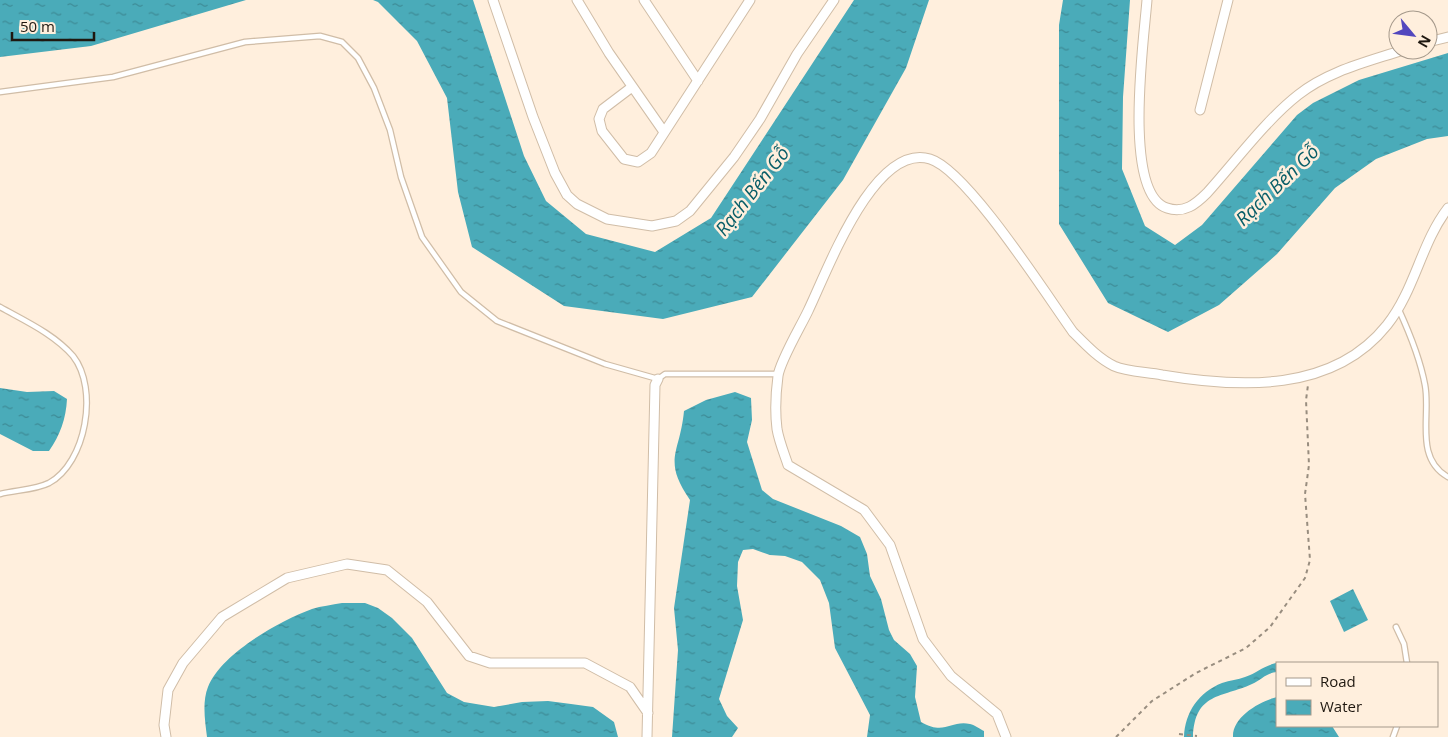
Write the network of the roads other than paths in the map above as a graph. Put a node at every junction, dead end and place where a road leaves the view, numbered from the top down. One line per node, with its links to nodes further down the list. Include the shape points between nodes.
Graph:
1 (493, 0): 5 (street, via 555,173 567,195 577,204 607,219 652,226 676,221 690,211 734,157)
2 (577, 0): 10 (street)
3 (644, 0): 9 (street)
4 (750, 0): 9 (street)
5 (834, 0)
6 (1147, 0): 8 (street, via 1138,110 1142,168 1150,194 1164,207 1174,210 1184,210 1208,194 1298,94 1344,70)
7 (1228, 0): 12 (street)
8 (1388, 55)
9 (698, 81): 13 (street)
10 (632, 87): 13 (street); 13 (street, via 603,109 599,120 602,131 624,159 631,162 645,159)
11 (0, 92): 18 (lane, via 113,77 245,42 320,36 342,42 358,58 374,88 422,237 461,292 497,321 605,364)
12 (1200, 110)
13 (664, 132)
14 (1448, 208): 16 (street, via 1431,235)
15 (0, 307): 20 (lane, via 62,345 83,375 86,399 82,440 64,472 48,484)
16 (1398, 308): 17 (street, via 1372,341 1332,368 1309,376 1244,383 1196,381 1115,367 1092,352 1074,332 976,198 956,176 932,159 917,156 903,160 882,176 860,204); 19 (lane, via 1415,344 1426,388 1427,446 1433,462)
17 (778, 374): 18 (lane, via 665,374); 26 (street, via 777,428 788,465 864,510 890,544 923,639 951,676 997,714)
18 (658, 379): 23 (street, via 655,385)
19 (1448, 477)
20 (0, 494)
21 (1396, 627): 22 (lane, via 1404,644)
22 (1407, 662)
23 (648, 713): 24 (street, via 630,687 584,663 490,663 470,656 427,602 388,570 347,564 287,578 222,617 183,664 168,690 164,725); 25 (street)
24 (166, 737)
25 (647, 737)
26 (1006, 737)

